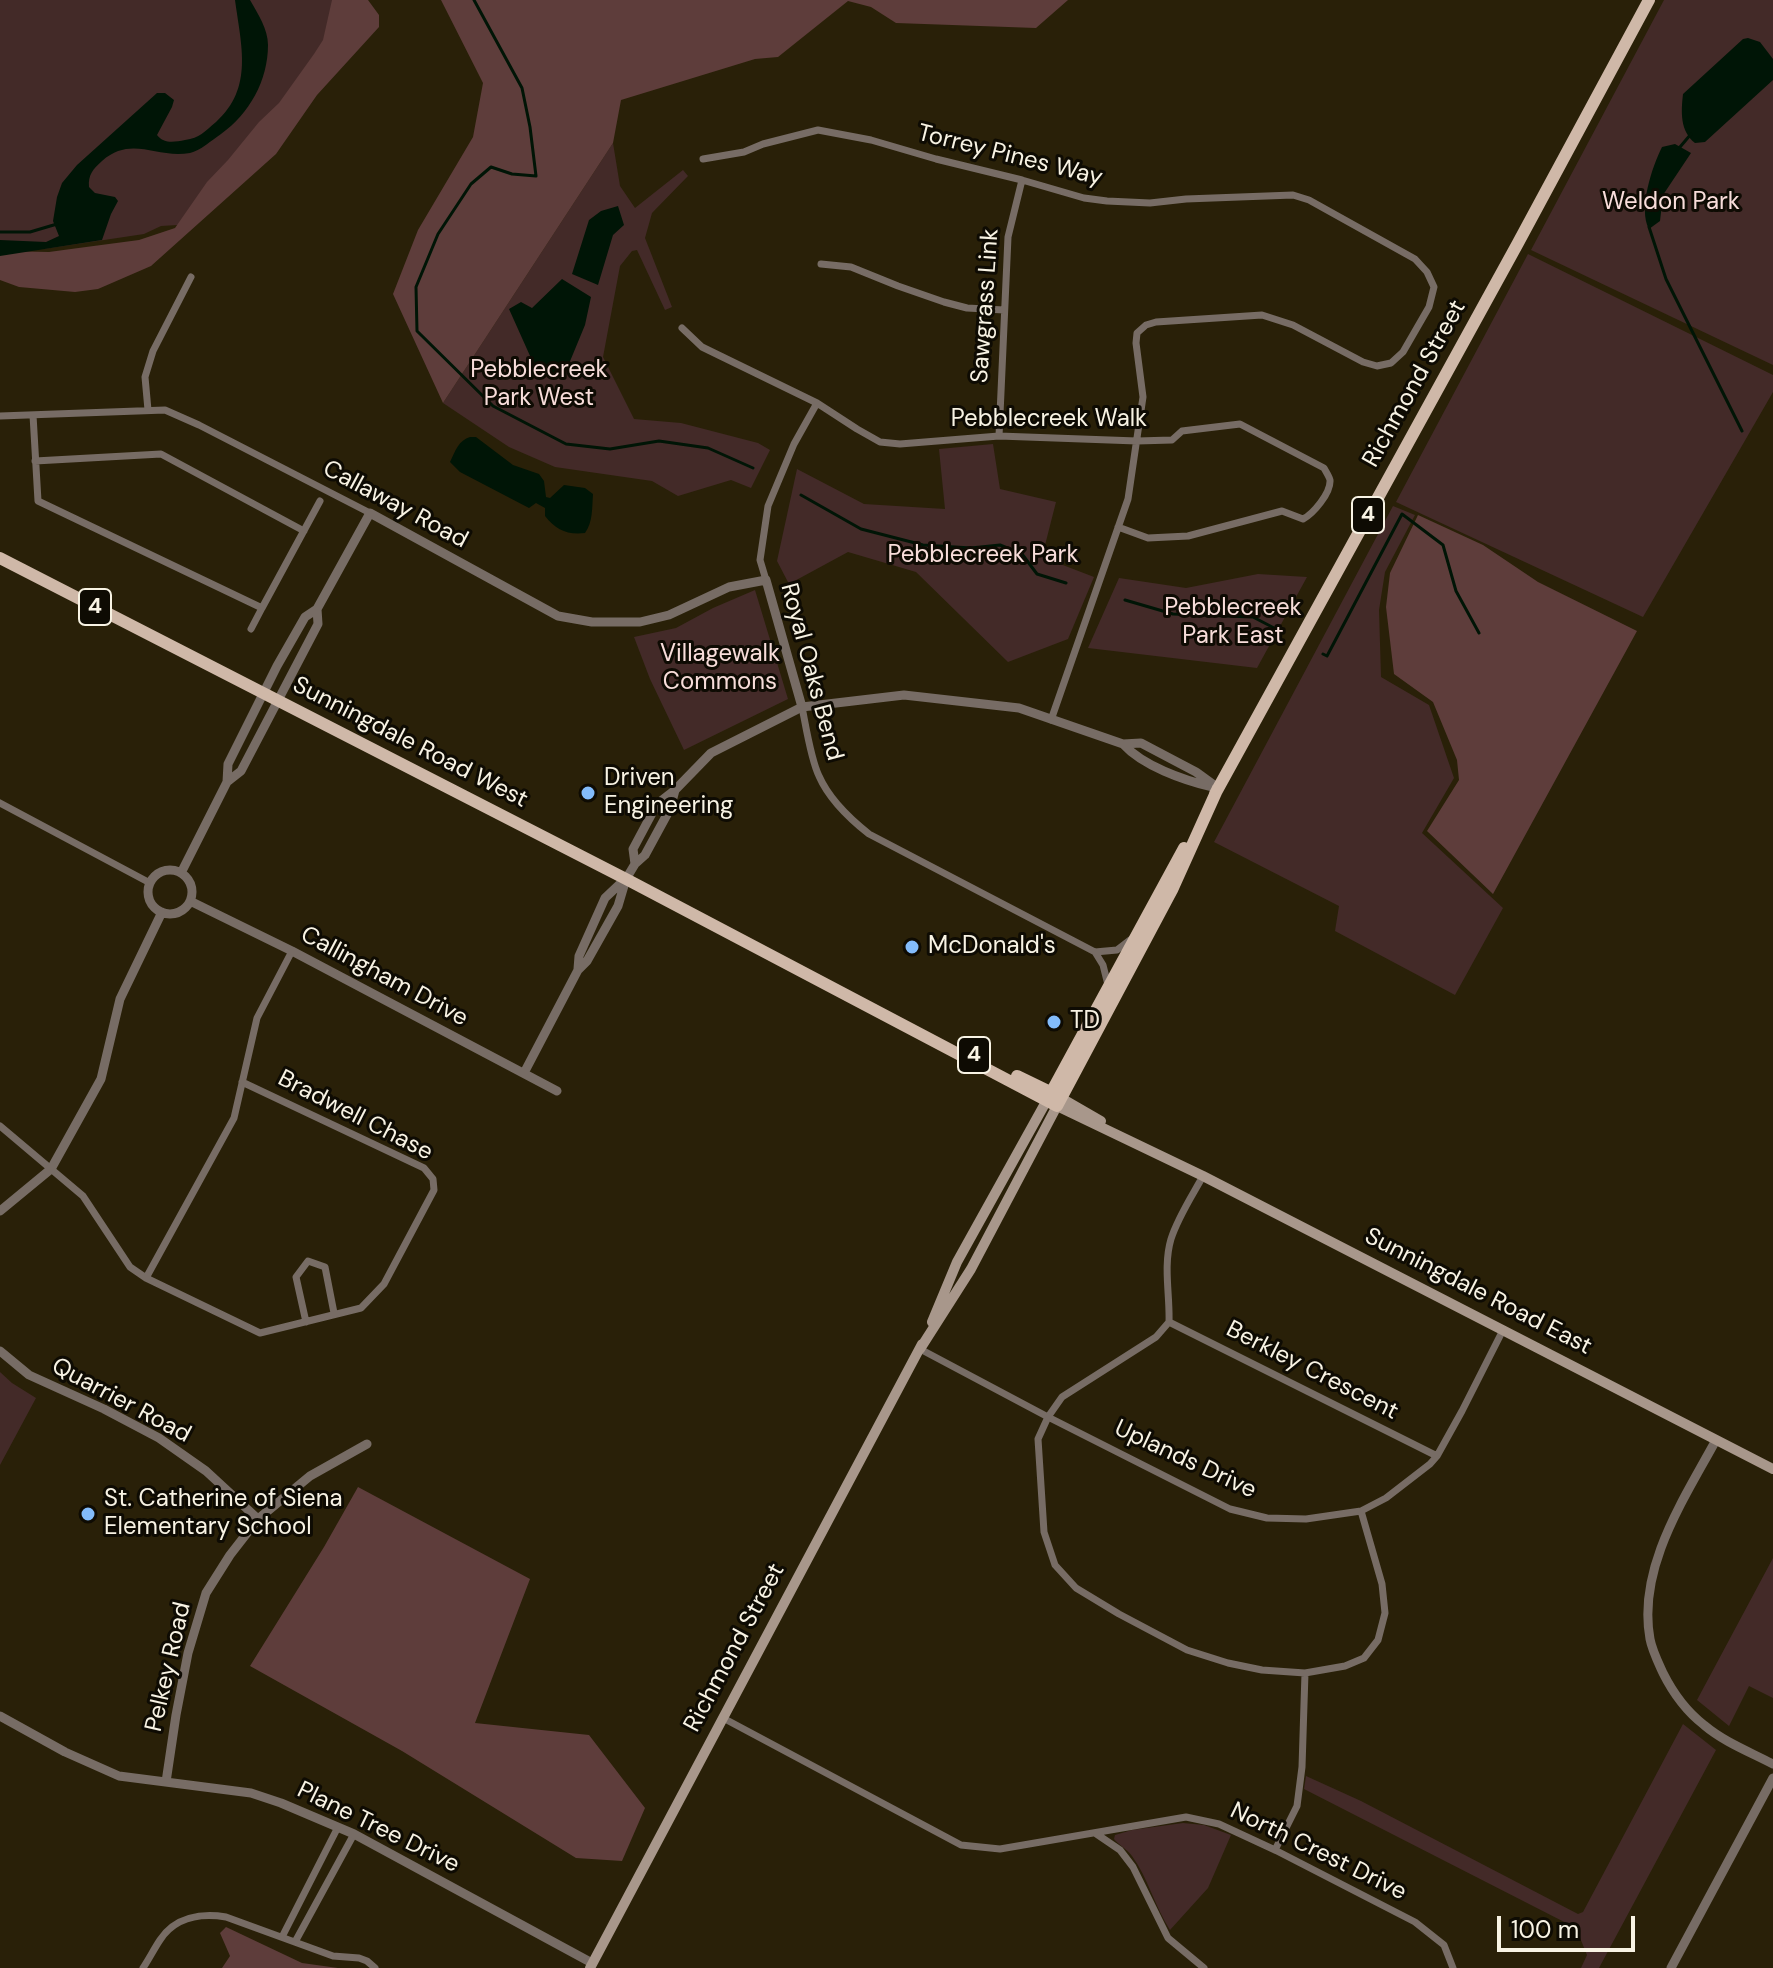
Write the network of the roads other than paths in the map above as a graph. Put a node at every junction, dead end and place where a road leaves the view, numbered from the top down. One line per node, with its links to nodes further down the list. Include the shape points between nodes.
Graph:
1 (1649, 0): 29 (main road, Richmond Street / 4)
2 (703, 159): 3 (street, Torrey Pines Way, via 818,130)
3 (1022, 180): 6 (street, Sawgrass Link, via 1008,237); 13 (street, Torrey Pines Way, via 1107,201 1293,195 1415,259 1434,287 1429,307 1403,352 1377,366 1262,315 1146,325 1136,343 1143,397)
4 (821, 264): 6 (street, via 851,267 967,308)
5 (191, 277): 9 (street, via 153,351 145,377)
6 (1004, 310): 12 (street, Sawgrass Link)
7 (682, 328): 8 (street, Pebblecreek Walk, via 702,347)
8 (817, 403): 12 (street, Pebblecreek Walk, via 880,442); 20 (street, Royal Oaks Bend, via 768,506 760,560)
9 (148, 410): 10 (street, Callaway Road); 16 (street, Callaway Road, via 165,410 199,425)
10 (33, 415): 11 (street, Callaway Road); 14 (street)
11 (0, 416)
12 (999, 436): 13 (street, Pebblecreek Walk)
13 (1137, 441): 17 (street, Torrey Pines Way); 17 (street, Pebblecreek Walk, via 1172,440 1182,431 1240,424 1324,468 1330,485 1313,514 1303,519 1282,511 1188,536 1148,538)
14 (35, 461): 18 (street, via 161,454); 21 (street, via 38,501)
15 (320, 501): 18 (street)
16 (370, 513): 20 (street, Callaway Road, via 558,616 592,622 640,622 669,615 729,587); 22 (street)
17 (1118, 527): 27 (street, Torrey Pines Way)
18 (304, 531): 21 (street)
19 (0, 558): 24 (main road, Sunningdale Road West / 4)
20 (766, 580): 26 (street, Royal Oaks Bend)
21 (262, 608): 23 (street)
22 (317, 609): 24 (street, via 305,617); 25 (street, via 318,624)
23 (251, 629)
24 (263, 693): 25 (main road, Sunningdale Road West / 4); 28 (street, via 228,764)
25 (278, 700): 28 (street, via 241,771); 32 (main road, Sunningdale Road West / 4)
26 (802, 707): 27 (street, via 904,695 1019,708); 32 (street, via 711,753 675,790 645,855); 38 (street, Royal Oaks Bend, via 818,775 854,822)
27 (1051, 720): 29 (street, via 1123,744 1134,756 1191,782)
28 (227, 782): 31 (street)
29 (1218, 788): 36 (main road, Richmond Street / 4); 43 (main road, Richmond Street, via 1172,890)
30 (0, 803): 33 (street)
31 (181, 873): 33 (street, via 160,872); 34 (street, via 191,885)
32 (626, 879): 40 (street, via 605,898 578,970); 43 (main road, Sunningdale Road West / 4)
33 (150, 883): 35 (street, via 150,899)
34 (190, 901): 35 (street, via 178,912); 37 (street, Callingham Drive)
35 (162, 912): 45 (street, via 120,999 101,1079)
36 (1134, 938): 38 (street, via 1117,950); 39 (main road, Richmond Street / 4)
37 (292, 951): 40 (street, Callingham Drive); 41 (street, via 257,1018)
38 (1095, 952): 39 (street)
39 (1108, 985): 43 (main road, Richmond Street / 4)
40 (524, 1073): 42 (street, Callingham Drive)
41 (242, 1082): 48 (street, via 234,1118); 49 (street, Bradwell Chase, via 424,1168 433,1179 434,1190 384,1284 361,1308)
42 (557, 1091)
43 (1054, 1099): 46 (main road, Sunningdale Road East); 53 (main road, Richmond Street, via 957,1262)
44 (0, 1126): 45 (street, Bradwell Chase)
45 (51, 1169): 47 (street); 48 (street, Bradwell Chase, via 83,1196 130,1267)
46 (1203, 1176): 51 (street, via 1171,1241); 52 (main road, Sunningdale Road East)
47 (0, 1211)
48 (146, 1278): 50 (street, Bradwell Chase, via 260,1333)
49 (334, 1313): 50 (street, Bradwell Chase); 50 (street, via 325,1267 308,1261 296,1277)
50 (306, 1322)
51 (1169, 1322): 55 (street, via 1156,1337 1062,1397); 58 (street, Berkley Crescent)
52 (1503, 1330): 56 (main road, Sunningdale Road East); 58 (street, Uplands Drive)
53 (920, 1349): 55 (street, Uplands Drive); 64 (main road, Richmond Street)
54 (0, 1351): 61 (street, Quarrier Road, via 29,1375 159,1438 206,1471)
55 (1048, 1417): 60 (street, Uplands Drive, via 1230,1509 1267,1518 1306,1519); 62 (street, via 1038,1439 1044,1532 1055,1565 1076,1588 1187,1650 1262,1670)
56 (1716, 1440): 59 (main road, Sunningdale Road East); 65 (street, via 1658,1557 1648,1597 1650,1639 1672,1691 1688,1712 1729,1742)
57 (367, 1444): 61 (street, Pelkey Road, via 310,1476)
58 (1437, 1456): 60 (street, Uplands Drive, via 1386,1498)
59 (1773, 1469)
60 (1361, 1511): 62 (street, via 1382,1584 1385,1613 1378,1640 1364,1658)
61 (258, 1519): 67 (street, Pelkey Road, via 206,1593 188,1653)
62 (1305, 1673): 71 (street, via 1297,1806)
63 (0, 1716): 67 (street, Plane Tree Drive, via 119,1776)
64 (723, 1718): 69 (street, North Crest Drive, via 961,1845 1000,1849); 74 (main road, Richmond Street)
65 (1773, 1764)
66 (1773, 1778): 79 (street)
67 (166, 1782): 68 (street, Plane Tree Drive, via 251,1793)
68 (338, 1827): 70 (street, Plane Tree Drive); 72 (street)
69 (1095, 1833): 71 (street, North Crest Drive, via 1186,1817 1219,1824); 77 (street, via 1120,1850 1133,1867 1168,1938)
70 (354, 1834): 73 (street); 74 (street, Plane Tree Drive)
71 (1275, 1850): 78 (street, North Crest Drive, via 1415,1922 1444,1945)
72 (282, 1937): 73 (street); 75 (street, via 208,1914 170,1928)
73 (295, 1942): 76 (street, via 333,1956 359,1958)
74 (591, 1965)
75 (143, 1968)
76 (375, 1968)
77 (1204, 1968)
78 (1453, 1968)
79 (1671, 1968)

